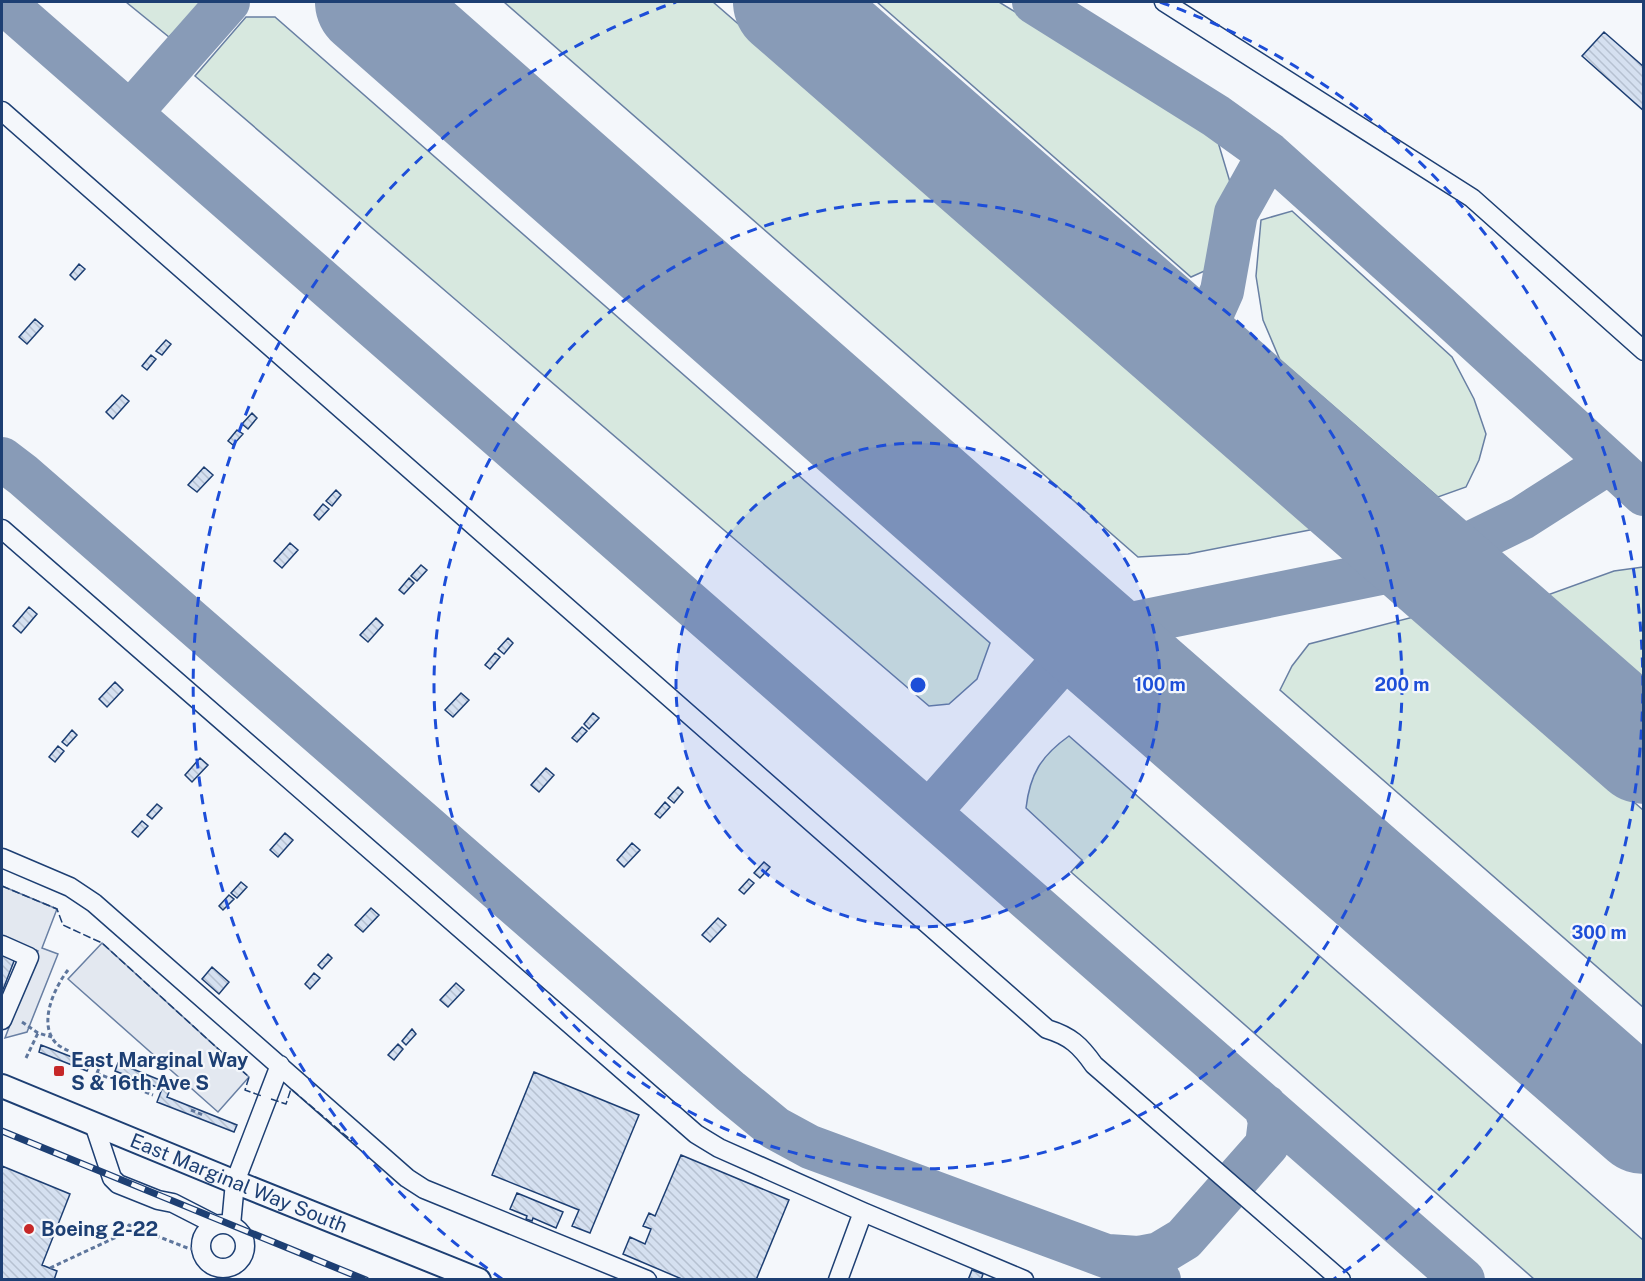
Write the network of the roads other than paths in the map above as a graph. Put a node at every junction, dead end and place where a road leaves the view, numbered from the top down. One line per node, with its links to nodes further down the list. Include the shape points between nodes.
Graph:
1 (1164, 2): 3 (lane, via 1472,198)
2 (2, 111): 18 (lane, via 1047,1029 1066,1035 1094,1065)
3 (1644, 351)
4 (2, 530): 12 (lane, via 696,1134)
5 (2, 858): 8 (lane, via 70,887 94,903)
6 (2, 945): 7 (lane, via 28,957)
7 (2, 1020)
8 (280, 1065): 11 (lane); 15 (lane, via 424,1189)
9 (2, 1086): 10 (main road, East Marginal Way South)
10 (94, 1124): 11 (main road, East Marginal Way South); 13 (lane, via 112,1178 118,1184)
11 (235, 1182): 13 (lane); 14 (main road, East Marginal Way South)
12 (863, 1212): 16 (lane); 17 (lane)
13 (224, 1225): 13 (lane, via 241,1234 244,1241 243,1254 227,1267 214,1265 203,1256 201,1248 204,1234)
14 (479, 1280)
15 (647, 1280)
16 (838, 1280)
17 (1024, 1280)
18 (1341, 1280)

